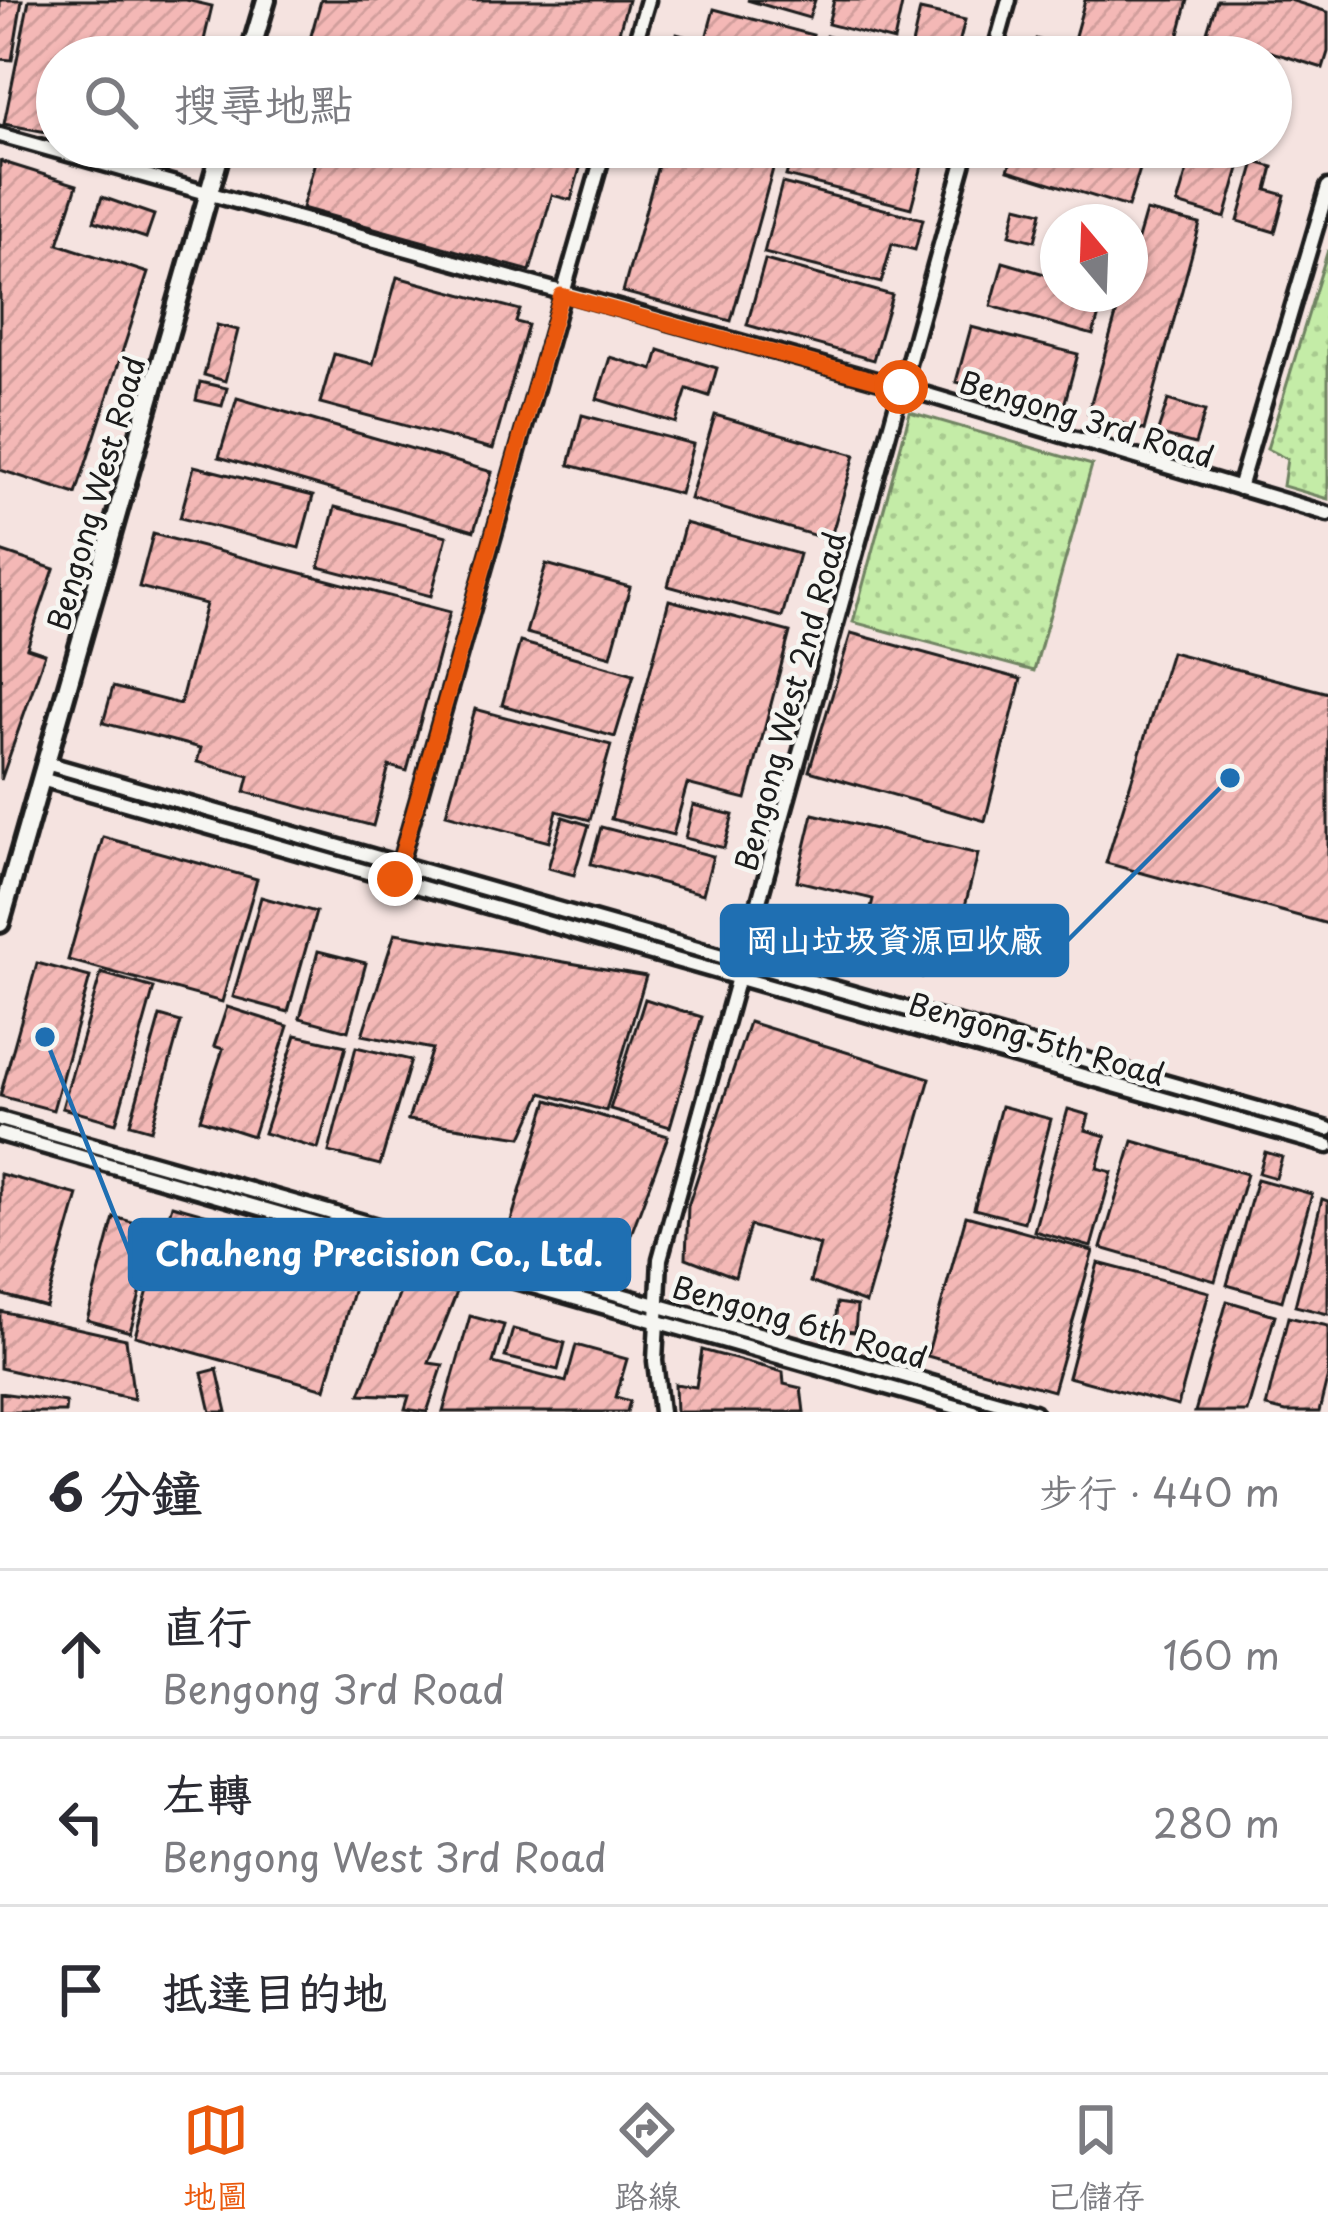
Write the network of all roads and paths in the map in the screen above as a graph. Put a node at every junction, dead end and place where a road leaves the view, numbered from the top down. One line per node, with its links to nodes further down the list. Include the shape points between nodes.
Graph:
1 (266, 0): 4 (street)
2 (648, 0): 5 (street)
3 (1010, 0): 6 (street)
4 (255, 36)
5 (637, 36)
6 (999, 36)
7 (0, 135): 8 (street, Bengong 3rd Road)
8 (36, 145)
9 (116, 168): 14 (street, Bengong 3rd Road)
10 (216, 168): 14 (street, Bengong West Road)
11 (598, 168): 15 (street)
12 (962, 168): 16 (street, Bengong West 2nd Road)
13 (1328, 187): 17 (street)
14 (208, 194): 15 (street, Bengong 3rd Road); 19 (street, Bengong West Road)
15 (561, 295): 16 (street, Bengong 3rd Road); 20 (street)
16 (901, 387): 17 (street, Bengong 3rd Road); 23 (street, Bengong West 2nd Road)
17 (1239, 488): 18 (street, Bengong 3rd Road)
18 (1328, 514)
19 (44, 771): 20 (street, Bengong 5th Road); 21 (street, Bengong 5th Road); 22 (street, Bengong West Road)
20 (400, 863): 21 (street); 23 (street, Bengong 5th Road)
21 (395, 879): 24 (street, Bengong 5th Road)
22 (0, 923)
23 (742, 962): 24 (street, Bengong West 2nd Road); 26 (street, Bengong 5th Road)
24 (737, 978): 28 (street, Bengong 5th Road); 29 (street, Bengong West 2nd Road, via 660,1259)
25 (0, 1120): 29 (street, Bengong 6th Road)
26 (1328, 1129)
27 (0, 1134): 30 (street, Bengong 6th Road)
28 (1328, 1147)
29 (659, 1306): 30 (street, Bengong West 2nd Road); 33 (street, Bengong 6th Road)
30 (657, 1322): 31 (street, Bengong West 2nd Road); 32 (street, Bengong 6th Road)
31 (661, 1412)
32 (974, 1412)
33 (1034, 1412)

